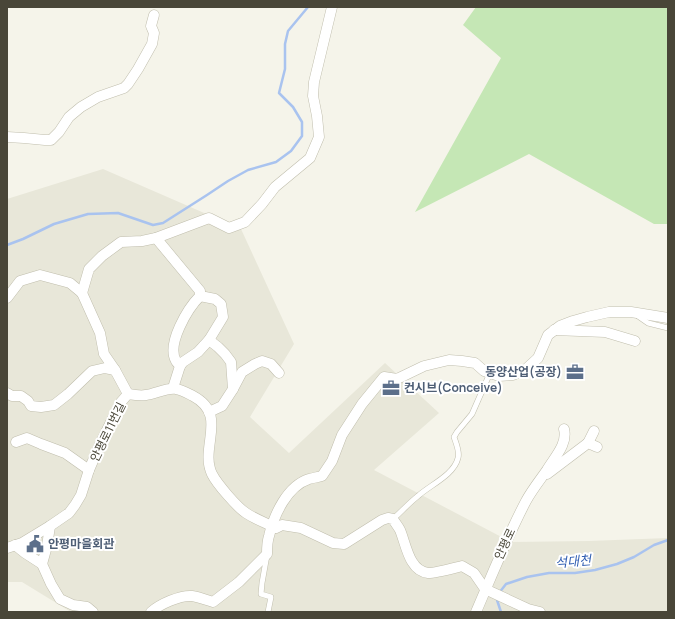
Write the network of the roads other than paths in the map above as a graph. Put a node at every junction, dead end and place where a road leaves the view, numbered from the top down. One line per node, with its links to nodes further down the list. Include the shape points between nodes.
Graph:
1 (332, 7): 4 (street, via 314,82 313,96 319,136 310,158 275,186 244,222 229,228 209,218)
2 (154, 15): 3 (street, via 151,26 154,33 152,44 138,70 124,88 98,97 81,107 69,117 51,140)
3 (7, 137)
4 (156, 238): 5 (street, via 122,242 102,256 89,269); 6 (street, via 200,291)
5 (82, 293): 7 (street, via 70,283 40,275 20,281); 15 (street, 안평로11번길, via 100,333 104,354)
6 (200, 296): 12 (street, via 215,299 221,304 222,317); 14 (street, via 176,334 173,351 175,361)
7 (7, 298)
8 (632, 312): 9 (street); 10 (lane, via 648,323); 11 (street, via 609,312 587,317)
9 (668, 318)
10 (668, 328)
11 (554, 330): 13 (street, via 605,332); 17 (street, via 548,335 538,358 526,369 513,375 499,376)
12 (209, 340): 14 (street); 19 (street, via 226,354 231,362)
13 (635, 341)
14 (180, 366): 18 (street)
15 (115, 370): 20 (street, via 105,368 92,371 54,405 31,406 21,396); 21 (street, 안평로11번길)
16 (280, 373): 19 (street, via 271,364 262,360 242,372)
17 (490, 373): 28 (lane, via 472,414 454,437 459,454 454,466); 30 (street, via 475,363 448,360 424,366 397,379 384,377 342,435 322,476 308,479 295,487 280,506)
18 (173, 388): 21 (street, 안평로11번길, via 145,396); 22 (street, via 197,398)
19 (233, 389): 22 (street, via 222,406)
20 (7, 394)
21 (128, 394): 26 (street, 안평로11번길, via 121,402)
22 (209, 412): 30 (street, via 212,422 209,462 212,473 246,513)
23 (564, 429): 27 (street, via 564,442)
24 (594, 431): 27 (street, via 592,445)
25 (16, 442): 26 (street, 안평로11번길, via 28,438 65,453)
26 (89, 470): 29 (street, 안평로11번길, via 75,505 69,513)
27 (541, 480): 34 (street, 안평로, via 527,499 503,548)
28 (393, 519): 30 (street, via 382,520 344,544 333,543 301,528); 34 (street, via 417,568 429,573 462,566 474,573)
29 (50, 526): 31 (street, 안평로11번길); 33 (street)
30 (271, 526): 32 (street)
31 (11, 547): 33 (street)
32 (267, 554): 36 (street, via 239,582 213,602 190,596 176,598); 37 (lane, via 261,594 271,597)
33 (42, 564): 35 (street, via 60,599 87,607)
34 (494, 593): 38 (street, 안평로); 39 (street)
35 (93, 612)
36 (151, 612)
37 (268, 612)
38 (476, 612)
39 (540, 612)

